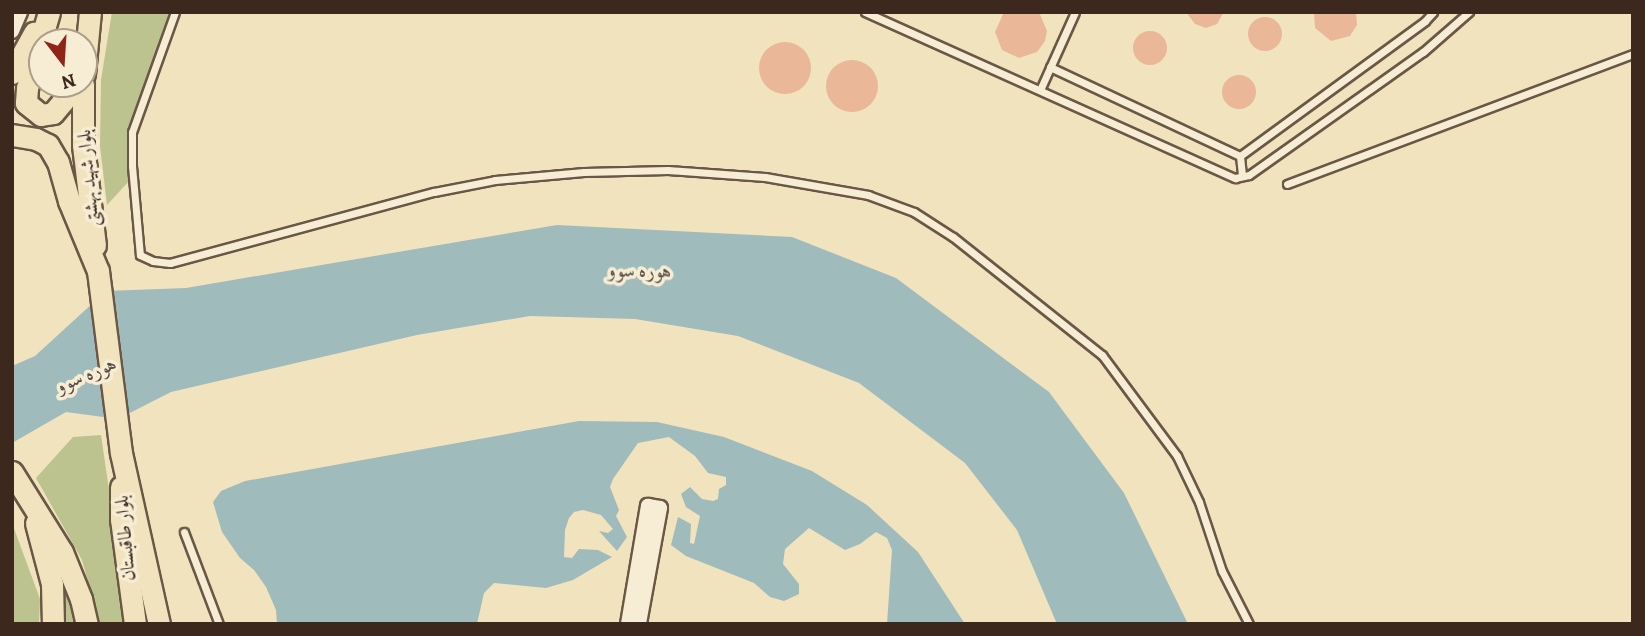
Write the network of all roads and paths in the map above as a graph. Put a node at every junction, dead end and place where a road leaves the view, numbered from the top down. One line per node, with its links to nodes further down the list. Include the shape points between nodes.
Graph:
1 (20, 12): 10 (street)
2 (47, 12): 13 (main road)
3 (89, 12): 9 (main road)
4 (174, 12): 34 (lane, via 132,132 140,255 170,263 434,192 495,180 584,172 668,170 765,177 868,195 914,212 953,237 1101,355 1177,456 1199,502 1222,571)
5 (865, 12): 15 (lane)
6 (1075, 12): 12 (lane)
7 (1433, 12): 19 (lane)
8 (1469, 12): 20 (lane, via 1423,52)
9 (82, 28)
10 (12, 31)
11 (1633, 54): 21 (lane)
12 (1050, 67): 15 (lane); 19 (lane)
13 (12, 73)
14 (28, 84): 16 (main road, via 26,103 41,115 53,113)
15 (1040, 90): 20 (lane, via 1235,178)
16 (63, 98)
17 (83, 98): 22 (main road, بلوار شهید بهشتی, via 83,145)
18 (12, 135): 22 (main road, via 48,145)
19 (1240, 156): 20 (lane)
20 (1242, 176)
21 (1287, 184)
22 (98, 271): 23 (main road)
23 (121, 453): 29 (main road, بلوار طاقبستان, via 121,519); 30 (main road)
24 (13, 474): 25 (main road)
25 (30, 504): 27 (main road, via 51,584); 28 (main road, via 69,568)
26 (184, 532): 31 (lane)
27 (53, 624)
28 (87, 624)
29 (135, 624)
30 (159, 624)
31 (219, 624)
32 (628, 624): 33 (street, via 648,506 660,508)
33 (639, 624)
34 (1249, 624)

